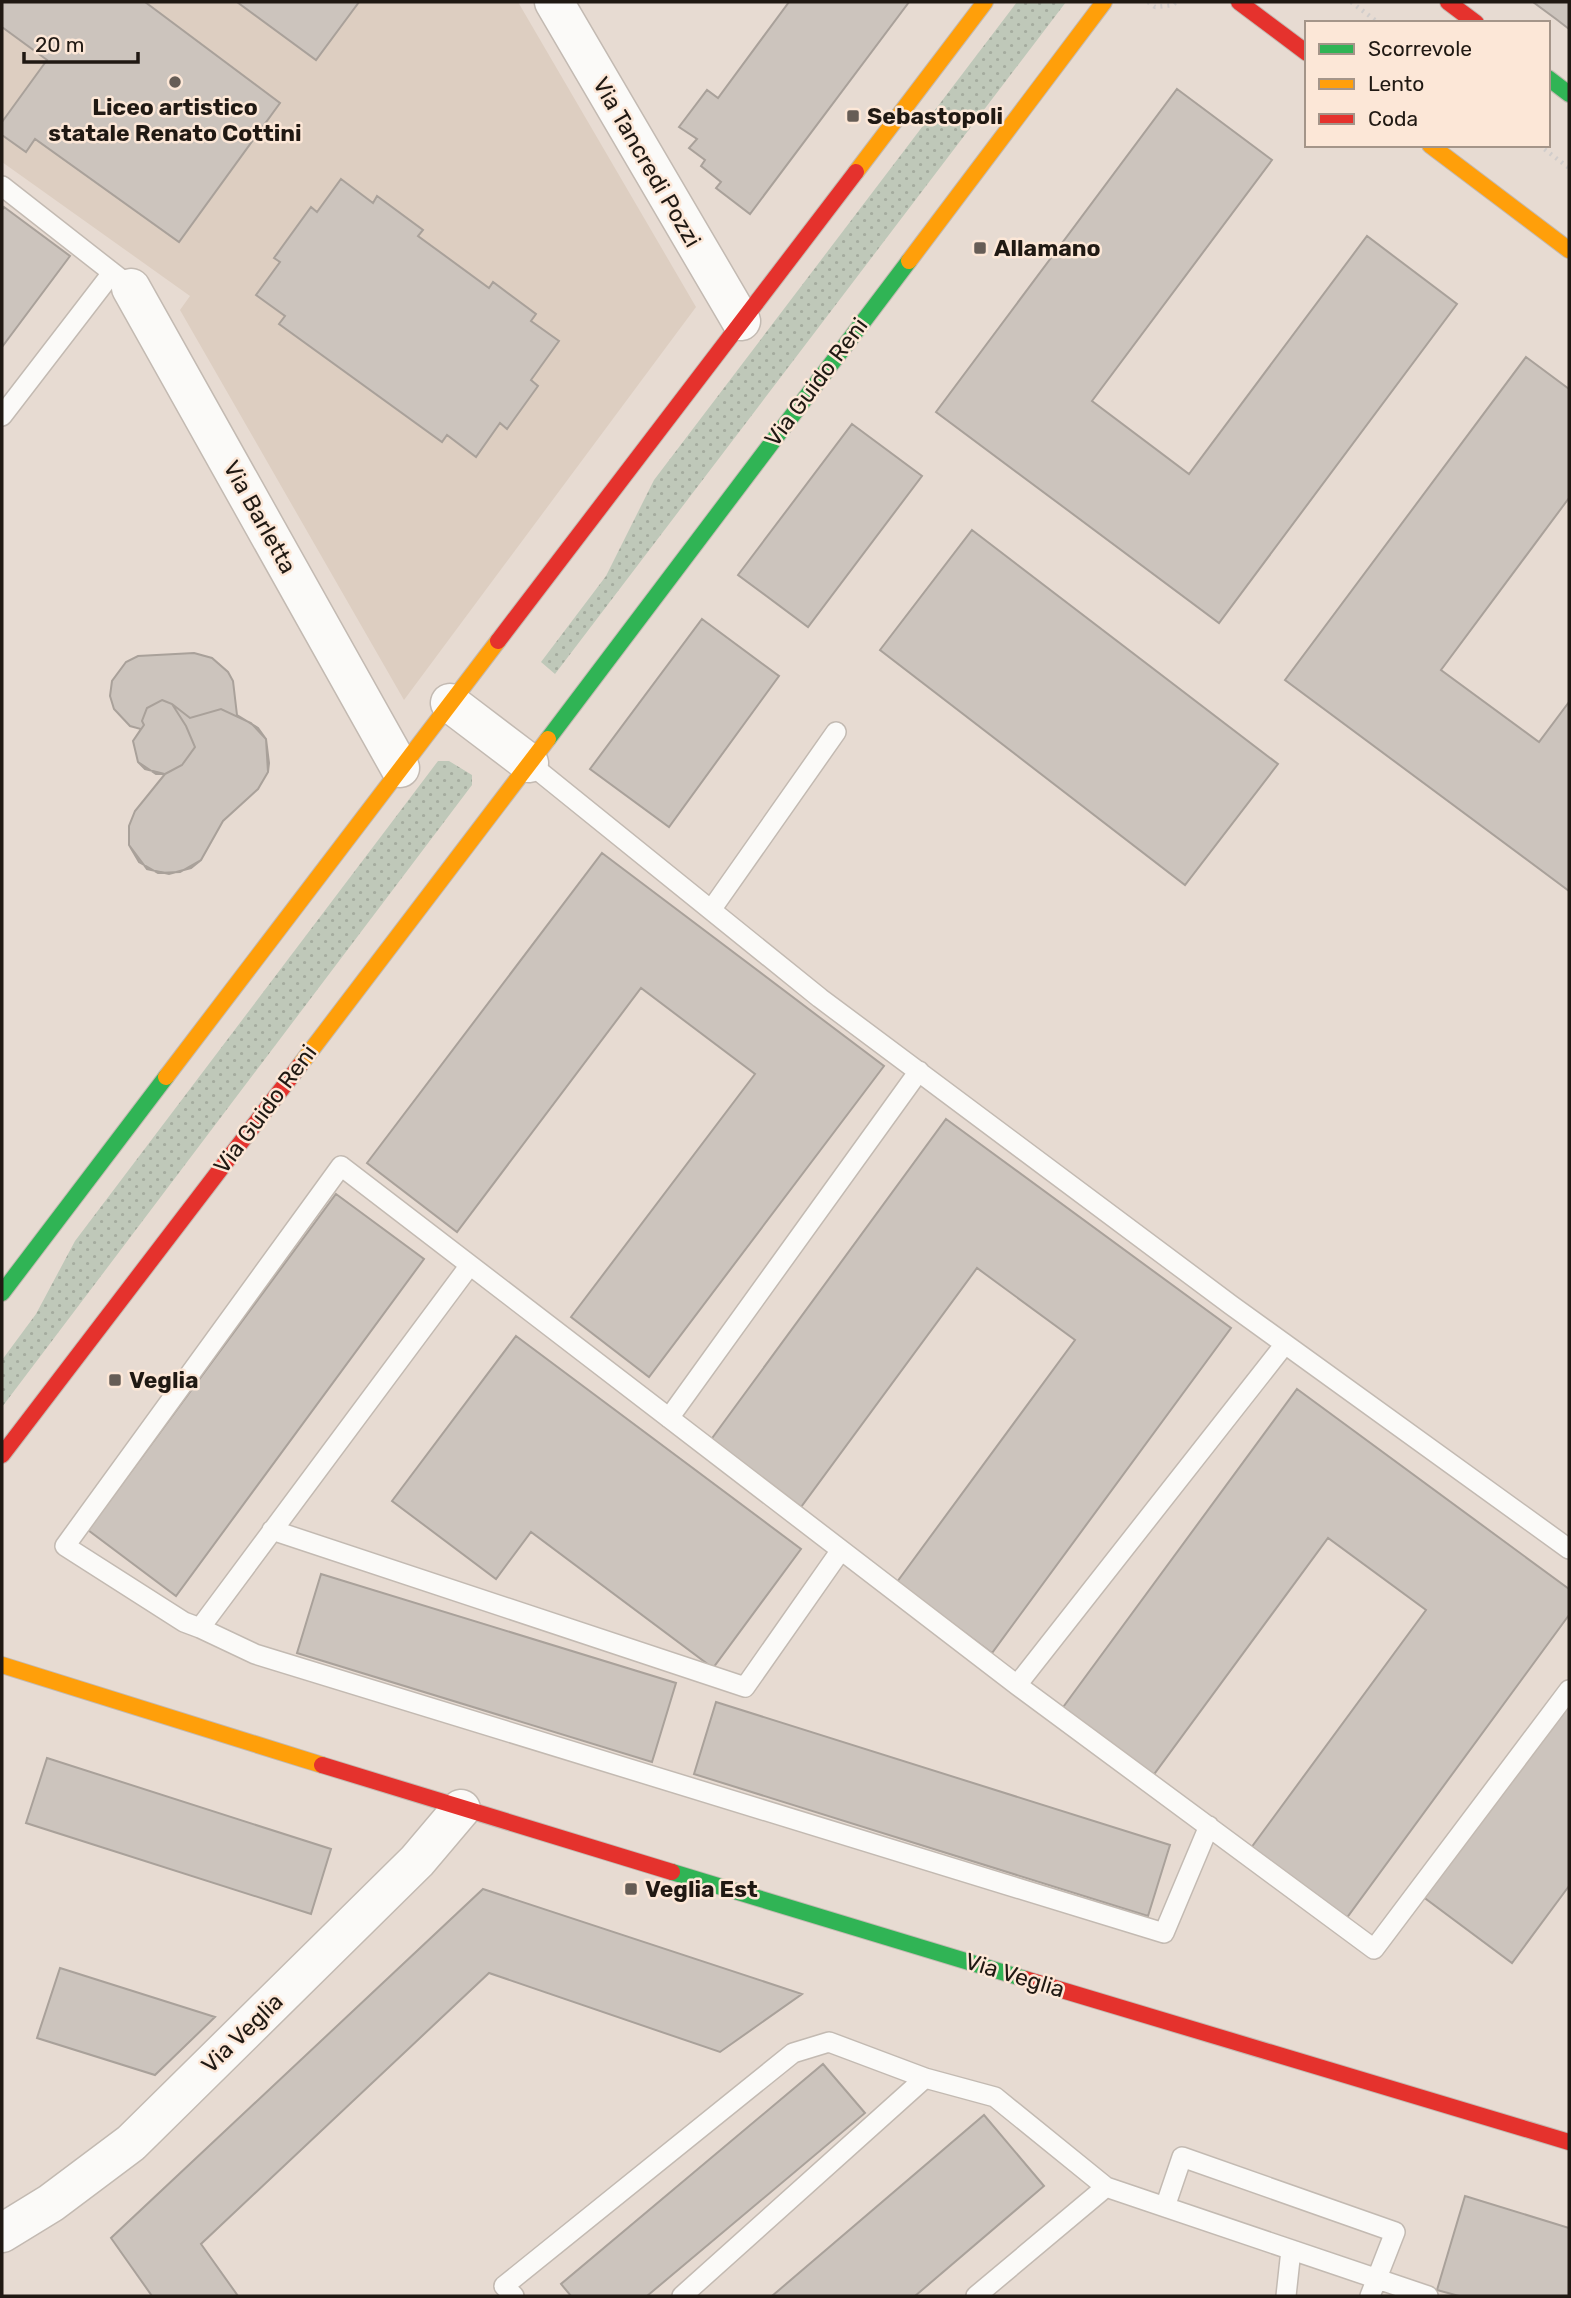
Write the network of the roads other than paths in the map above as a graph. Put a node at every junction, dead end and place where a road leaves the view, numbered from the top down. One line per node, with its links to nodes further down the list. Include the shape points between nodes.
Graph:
1 (554, 2): 14 (street, Via Tancredi Pozzi)
2 (985, 2): 14 (main road)
3 (1104, 2): 18 (main road, Via Guido Reni)
4 (1239, 2): 7 (main road)
5 (1448, 2): 6 (main road)
6 (1473, 21)
7 (1305, 52)
8 (1550, 80): 9 (main road)
9 (1569, 94)
10 (1433, 147): 12 (main road)
11 (2, 186): 13 (lane, Via Barletta)
12 (1569, 250)
13 (121, 280): 15 (lane); 19 (street, Via Barletta)
14 (741, 321): 16 (main road)
15 (2, 416)
16 (450, 703): 18 (street); 19 (main road)
17 (836, 732): 20 (lane)
18 (529, 763): 20 (lane); 26 (main road, Via Guido Reni)
19 (400, 768): 23 (main road)
20 (711, 910): 21 (lane)
21 (919, 1071): 24 (lane); 25 (lane)
22 (470, 1265): 25 (lane); 27 (lane); 30 (lane, via 341,1166 65,1546)
23 (2, 1293)
24 (1285, 1344): 28 (lane); 32 (lane)
25 (669, 1418): 29 (lane)
26 (2, 1455)
27 (272, 1530): 29 (lane, via 745,1687); 30 (lane)
28 (1569, 1549)
29 (841, 1550): 32 (lane)
30 (200, 1628): 35 (lane, via 255,1654 1164,1933)
31 (2, 1665): 34 (main road, Via Veglia)
32 (1017, 1685): 35 (lane)
33 (1569, 1690): 35 (lane, via 1374,1949)
34 (461, 1809): 37 (main road, Via Veglia); 40 (street, Via Veglia, via 417,1861 131,2143)
35 (1209, 1826)
36 (925, 2078): 38 (lane, via 995,2098); 43 (lane); 44 (lane, via 829,2042 793,2053 504,2286)
37 (1569, 2142)
38 (1106, 2187): 39 (lane); 45 (lane)
39 (1165, 2207): 41 (lane); 42 (lane, via 1182,2157 1395,2232)
40 (2, 2233)
41 (1291, 2250): 42 (lane); 46 (lane)
42 (1374, 2288): 47 (lane)
43 (692, 2293)
44 (513, 2296)
45 (976, 2296)
46 (1286, 2296)
47 (1428, 2296)

